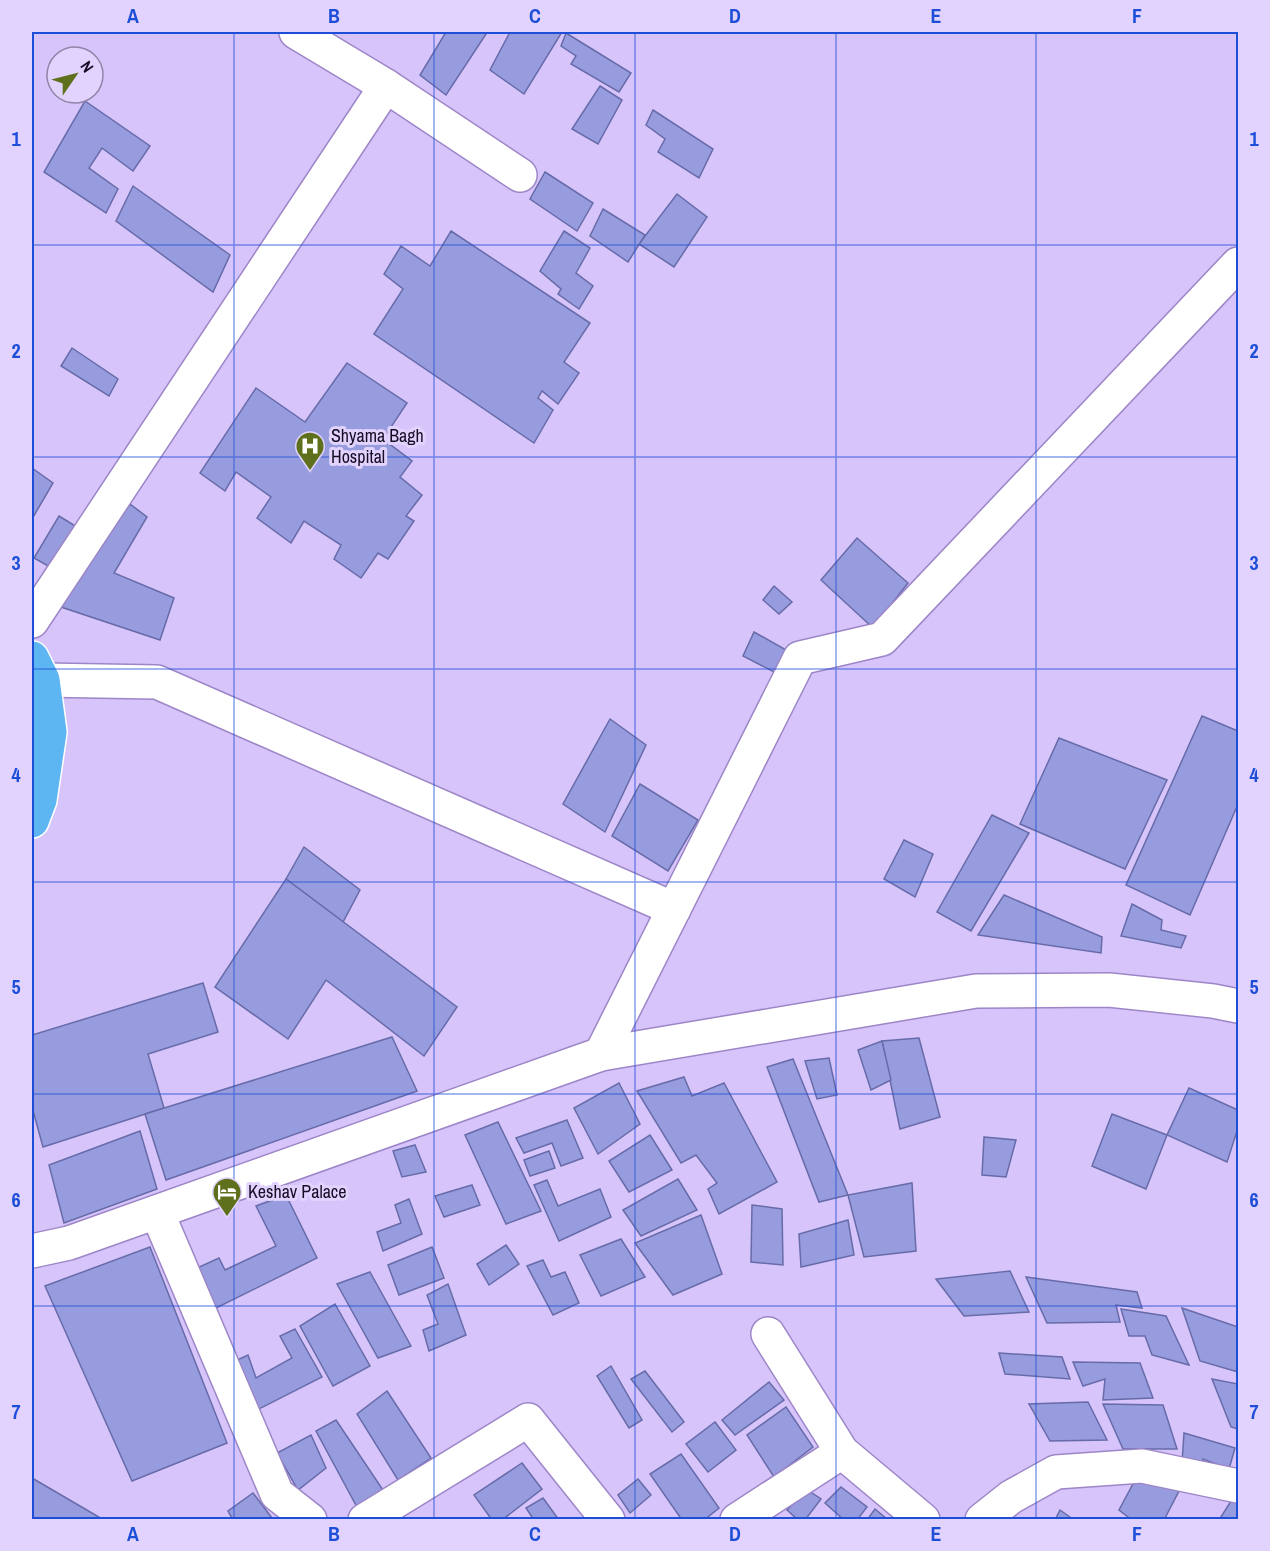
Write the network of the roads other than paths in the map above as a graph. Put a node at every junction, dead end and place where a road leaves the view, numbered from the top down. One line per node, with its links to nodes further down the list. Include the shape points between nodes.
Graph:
1 (296, 32): 2 (street)
2 (386, 86): 3 (street); 5 (street)
3 (520, 175)
4 (1239, 264): 8 (street, via 882,639 800,658)
5 (32, 621)
6 (38, 669): 7 (highway, via 50,732 40,800); 8 (street, via 157,682)
7 (32, 821)
8 (674, 909): 10 (street)
9 (1239, 1006): 10 (street, via 1109,990 976,991)
10 (601, 1054): 11 (street)
11 (158, 1212): 12 (street, via 69,1243); 16 (street, via 277,1494)
12 (32, 1251)
13 (768, 1335): 14 (street)
14 (842, 1452): 19 (street); 20 (street)
15 (1239, 1486): 21 (street, via 1142,1466 1056,1472 1011,1497)
16 (310, 1520)
17 (364, 1520): 18 (street, via 528,1420)
18 (608, 1520)
19 (737, 1520)
20 (923, 1520)
21 (982, 1520)

